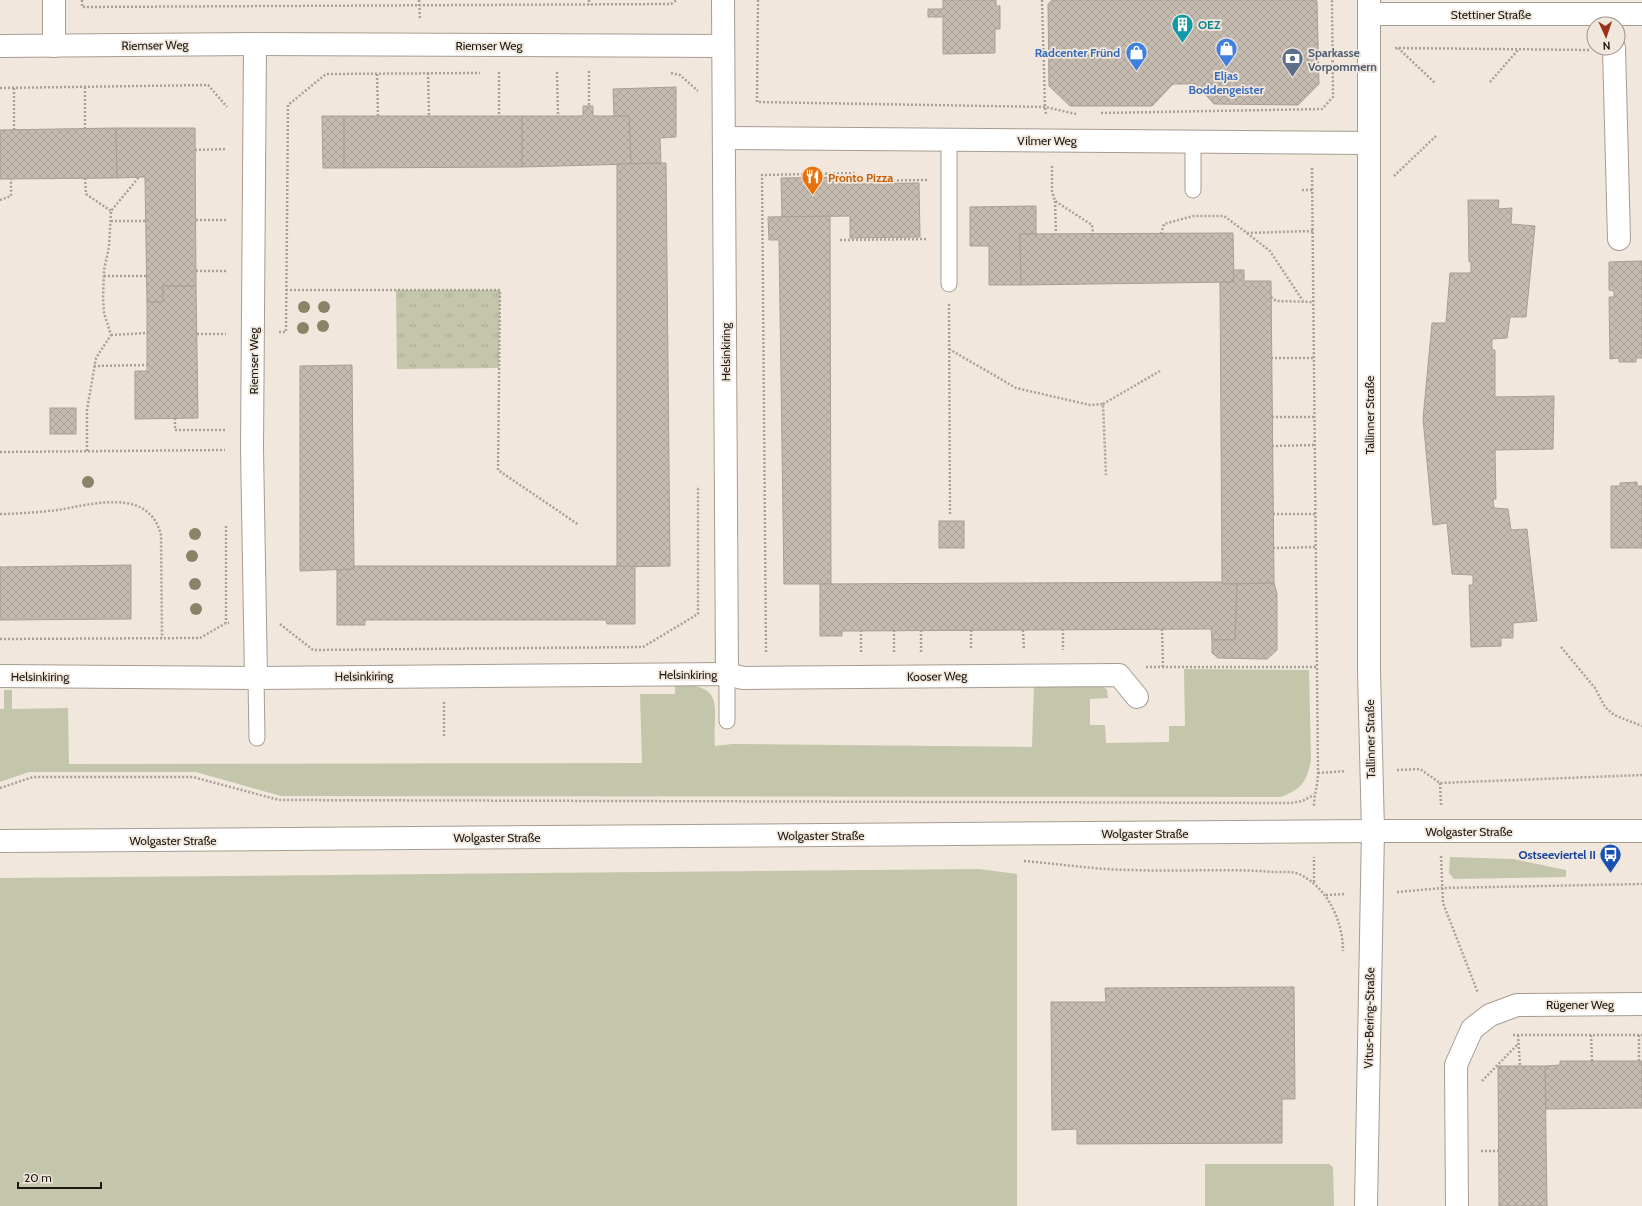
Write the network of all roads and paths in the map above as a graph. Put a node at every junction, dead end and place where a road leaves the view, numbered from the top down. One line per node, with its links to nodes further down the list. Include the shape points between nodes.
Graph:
1 (54, 0): 17 (street)
2 (82, 0): 9 (path, via 82,7)
3 (588, 0): 9 (path)
4 (677, 0): 9 (path, via 671,4)
5 (723, 0): 18 (street, Helsinkiring)
6 (758, 0): 43 (path, via 757,102)
7 (1042, 0): 43 (path)
8 (1332, 0): 44 (path, via 1333,97 1322,109)
9 (589, 5)
10 (1369, 7): 13 (street, Stettiner Straße); 15 (street, Tallinner Straße)
11 (1642, 14): 12 (street, Stettiner Straße)
12 (1626, 17)
13 (1586, 18)
14 (255, 44): 17 (street, Riemser Weg); 18 (street, Riemser Weg); 139 (street, Riemser Weg, via 252,441)
15 (1369, 44): 19 (path); 61 (street, Tallinner Straße)
16 (0, 46): 17 (street)
17 (54, 46)
18 (723, 46): 55 (street, Helsinkiring)
19 (1398, 48): 20 (path); 37 (path)
20 (1519, 49): 21 (path); 36 (path)
21 (1586, 49)
22 (1614, 56): 88 (street)
23 (588, 71): 24 (path); 32 (path); 42 (path)
24 (596, 71)
25 (483, 72): 34 (path)
26 (491, 72): 27 (path)
27 (499, 72): 28 (path); 50 (path)
28 (506, 72)
29 (550, 72): 30 (path)
30 (557, 72): 31 (path); 51 (path)
31 (565, 72)
32 (581, 72)
33 (669, 72): 41 (path, via 680,75 698,91)
34 (428, 73): 35 (path); 49 (path)
35 (377, 74): 48 (path); 97 (path, via 326,74 288,105)
36 (1490, 82)
37 (1435, 84)
38 (85, 86): 40 (path); 45 (path, via 208,85 227,105); 52 (path)
39 (0, 88): 40 (path)
40 (14, 88): 53 (path)
41 (698, 98)
42 (589, 106)
43 (1045, 107): 47 (path); 57 (path)
44 (1311, 109): 46 (path); 60 (path)
45 (227, 112)
46 (1100, 113)
47 (1084, 114)
48 (378, 116)
49 (429, 116)
50 (499, 116)
51 (558, 116)
52 (85, 129)
53 (14, 130)
54 (1436, 136): 74 (path)
55 (724, 138): 56 (street, Vilmer Weg); 156 (street, Helsinkiring)
56 (949, 140): 57 (street, Vilmer Weg); 68 (lane)
57 (1052, 140): 59 (street, Vilmer Weg); 73 (path, via 1052,191)
58 (227, 142): 62 (path)
59 (1193, 142): 60 (street, Vilmer Weg); 69 (lane)
60 (1312, 143): 61 (street, Vilmer Weg); 71 (path)
61 (1369, 144): 74 (street, Tallinner Straße)
62 (227, 149): 63 (path); 64 (path)
63 (195, 150)
64 (227, 157)
65 (139, 177): 75 (path)
66 (85, 178): 75 (path, via 86,194)
67 (11, 179): 72 (path, via 11,196)
68 (949, 180): 87 (lane); 149 (path, via 856,181 856,173 762,175)
69 (1193, 190)
70 (1302, 190): 71 (path)
71 (1312, 190): 82 (path)
72 (0, 200)
73 (1055, 201): 84 (path); 85 (path, via 1092,225)
74 (1369, 201): 165 (street, Tallinner Straße)
75 (112, 211): 80 (path)
76 (227, 212): 78 (path)
77 (196, 220): 78 (path)
78 (227, 220): 81 (path)
79 (146, 221): 80 (path)
80 (111, 222): 93 (path)
81 (227, 227)
82 (1313, 231): 83 (path); 100 (path)
83 (1246, 233): 86 (path, via 1224,216 1193,216 1164,224); 99 (path, via 1270,251)
84 (1056, 234)
85 (1093, 234)
86 (1161, 234)
87 (949, 239): 89 (path); 96 (lane)
88 (1619, 239)
89 (840, 240)
90 (226, 263): 92 (path)
91 (196, 271): 92 (path)
92 (226, 271): 95 (path)
93 (104, 276): 94 (path); 103 (path, via 104,313)
94 (146, 276)
95 (226, 278)
96 (949, 284): 108 (path)
97 (286, 290): 106 (path, via 286,332 278,332); 135 (path, via 500,290 498,470)
98 (1271, 297): 99 (path, via 1276,301)
99 (1303, 301): 100 (path)
100 (1314, 302): 110 (path)
101 (226, 326): 105 (path)
102 (147, 333): 103 (path)
103 (111, 334): 112 (path)
104 (197, 334): 105 (path)
105 (226, 334): 107 (path)
106 (278, 340)
107 (226, 341)
108 (949, 350): 114 (path, via 1016,388 1090,405); 133 (path)
109 (1271, 358): 110 (path)
110 (1314, 358): 116 (path)
111 (147, 365): 112 (path)
112 (94, 366): 125 (path, via 87,410)
113 (1160, 371): 114 (path)
114 (1103, 404): 128 (path)
115 (1272, 417): 116 (path)
116 (1315, 417): 122 (path)
117 (175, 418): 119 (path, via 175,430)
118 (226, 423): 119 (path)
119 (225, 430): 120 (path)
120 (225, 437)
121 (225, 444): 124 (path)
122 (1315, 445): 123 (path); 132 (path)
123 (1272, 446)
124 (225, 450): 125 (path); 127 (path)
125 (87, 451): 126 (path)
126 (0, 452)
127 (225, 458)
128 (1106, 475)
129 (698, 479): 139 (path, via 698,614 643,647 313,650 281,624)
130 (0, 514): 146 (path, via 57,510 113,501 143,509 158,524 161,535)
131 (1273, 514): 132 (path)
132 (1316, 514): 136 (path)
133 (950, 516)
134 (226, 521): 138 (path)
135 (578, 525)
136 (1316, 547): 137 (path); 155 (path)
137 (1273, 548)
138 (226, 623): 139 (path); 146 (path, via 200,638)
139 (255, 624): 159 (street, Riemser Weg)
140 (1162, 629): 154 (path)
141 (894, 630): 151 (path)
142 (921, 630): 152 (path)
143 (971, 630): 148 (path)
144 (861, 631): 150 (path)
145 (0, 638): 146 (path)
146 (162, 638)
147 (1560, 647): 162 (path, via 1614,716)
148 (971, 652)
149 (766, 653)
150 (861, 659)
151 (894, 659)
152 (922, 659)
153 (1140, 667): 154 (path)
154 (1163, 667): 155 (path)
155 (1318, 667): 166 (path)
156 (727, 674): 157 (street, Helsinkiring); 160 (street, Kooser Weg, via 743,678 1119,675); 161 (lane)
157 (443, 675): 159 (street, Helsinkiring); 164 (path)
158 (0, 676): 159 (street, Helsinkiring)
159 (256, 678): 163 (lane)
160 (1137, 697)
161 (728, 721)
162 (1642, 726)
163 (257, 738)
164 (444, 738)
165 (1370, 770): 166 (path); 168 (path, via 1420,769); 171 (street, Tallinner Straße)
166 (1318, 773): 169 (path, via 1314,795 1291,803 279,800 194,777 33,778)
167 (1642, 775): 168 (path)
168 (1440, 783): 170 (path)
169 (0, 788)
170 (1441, 811)
171 (1373, 830): 172 (street, Wolgaster Straße); 173 (street, Wolgaster Straße); 190 (street, Vitus-Bering-Straße)
172 (1642, 831)
173 (0, 841)
174 (1441, 854): 176 (path)
175 (1642, 884): 176 (path)
176 (1442, 888): 177 (path); 179 (path, via 1443,903 1478,992)
177 (1406, 891)
178 (1642, 1004): 179 (street, Rügener Weg, via 1517,1005)
179 (1490, 1015): 180 (path, via 1503,1036); 191 (street, via 1472,1029 1456,1065)
180 (1518, 1035): 181 (path); 183 (path)
181 (1592, 1035): 182 (path); 184 (path)
182 (1641, 1035): 185 (path)
183 (1519, 1042): 186 (path); 187 (path)
184 (1592, 1061)
185 (1639, 1061)
186 (1520, 1066)
187 (1478, 1085)
188 (1479, 1151): 189 (path)
189 (1498, 1151)
190 (1366, 1206)
191 (1457, 1206)

